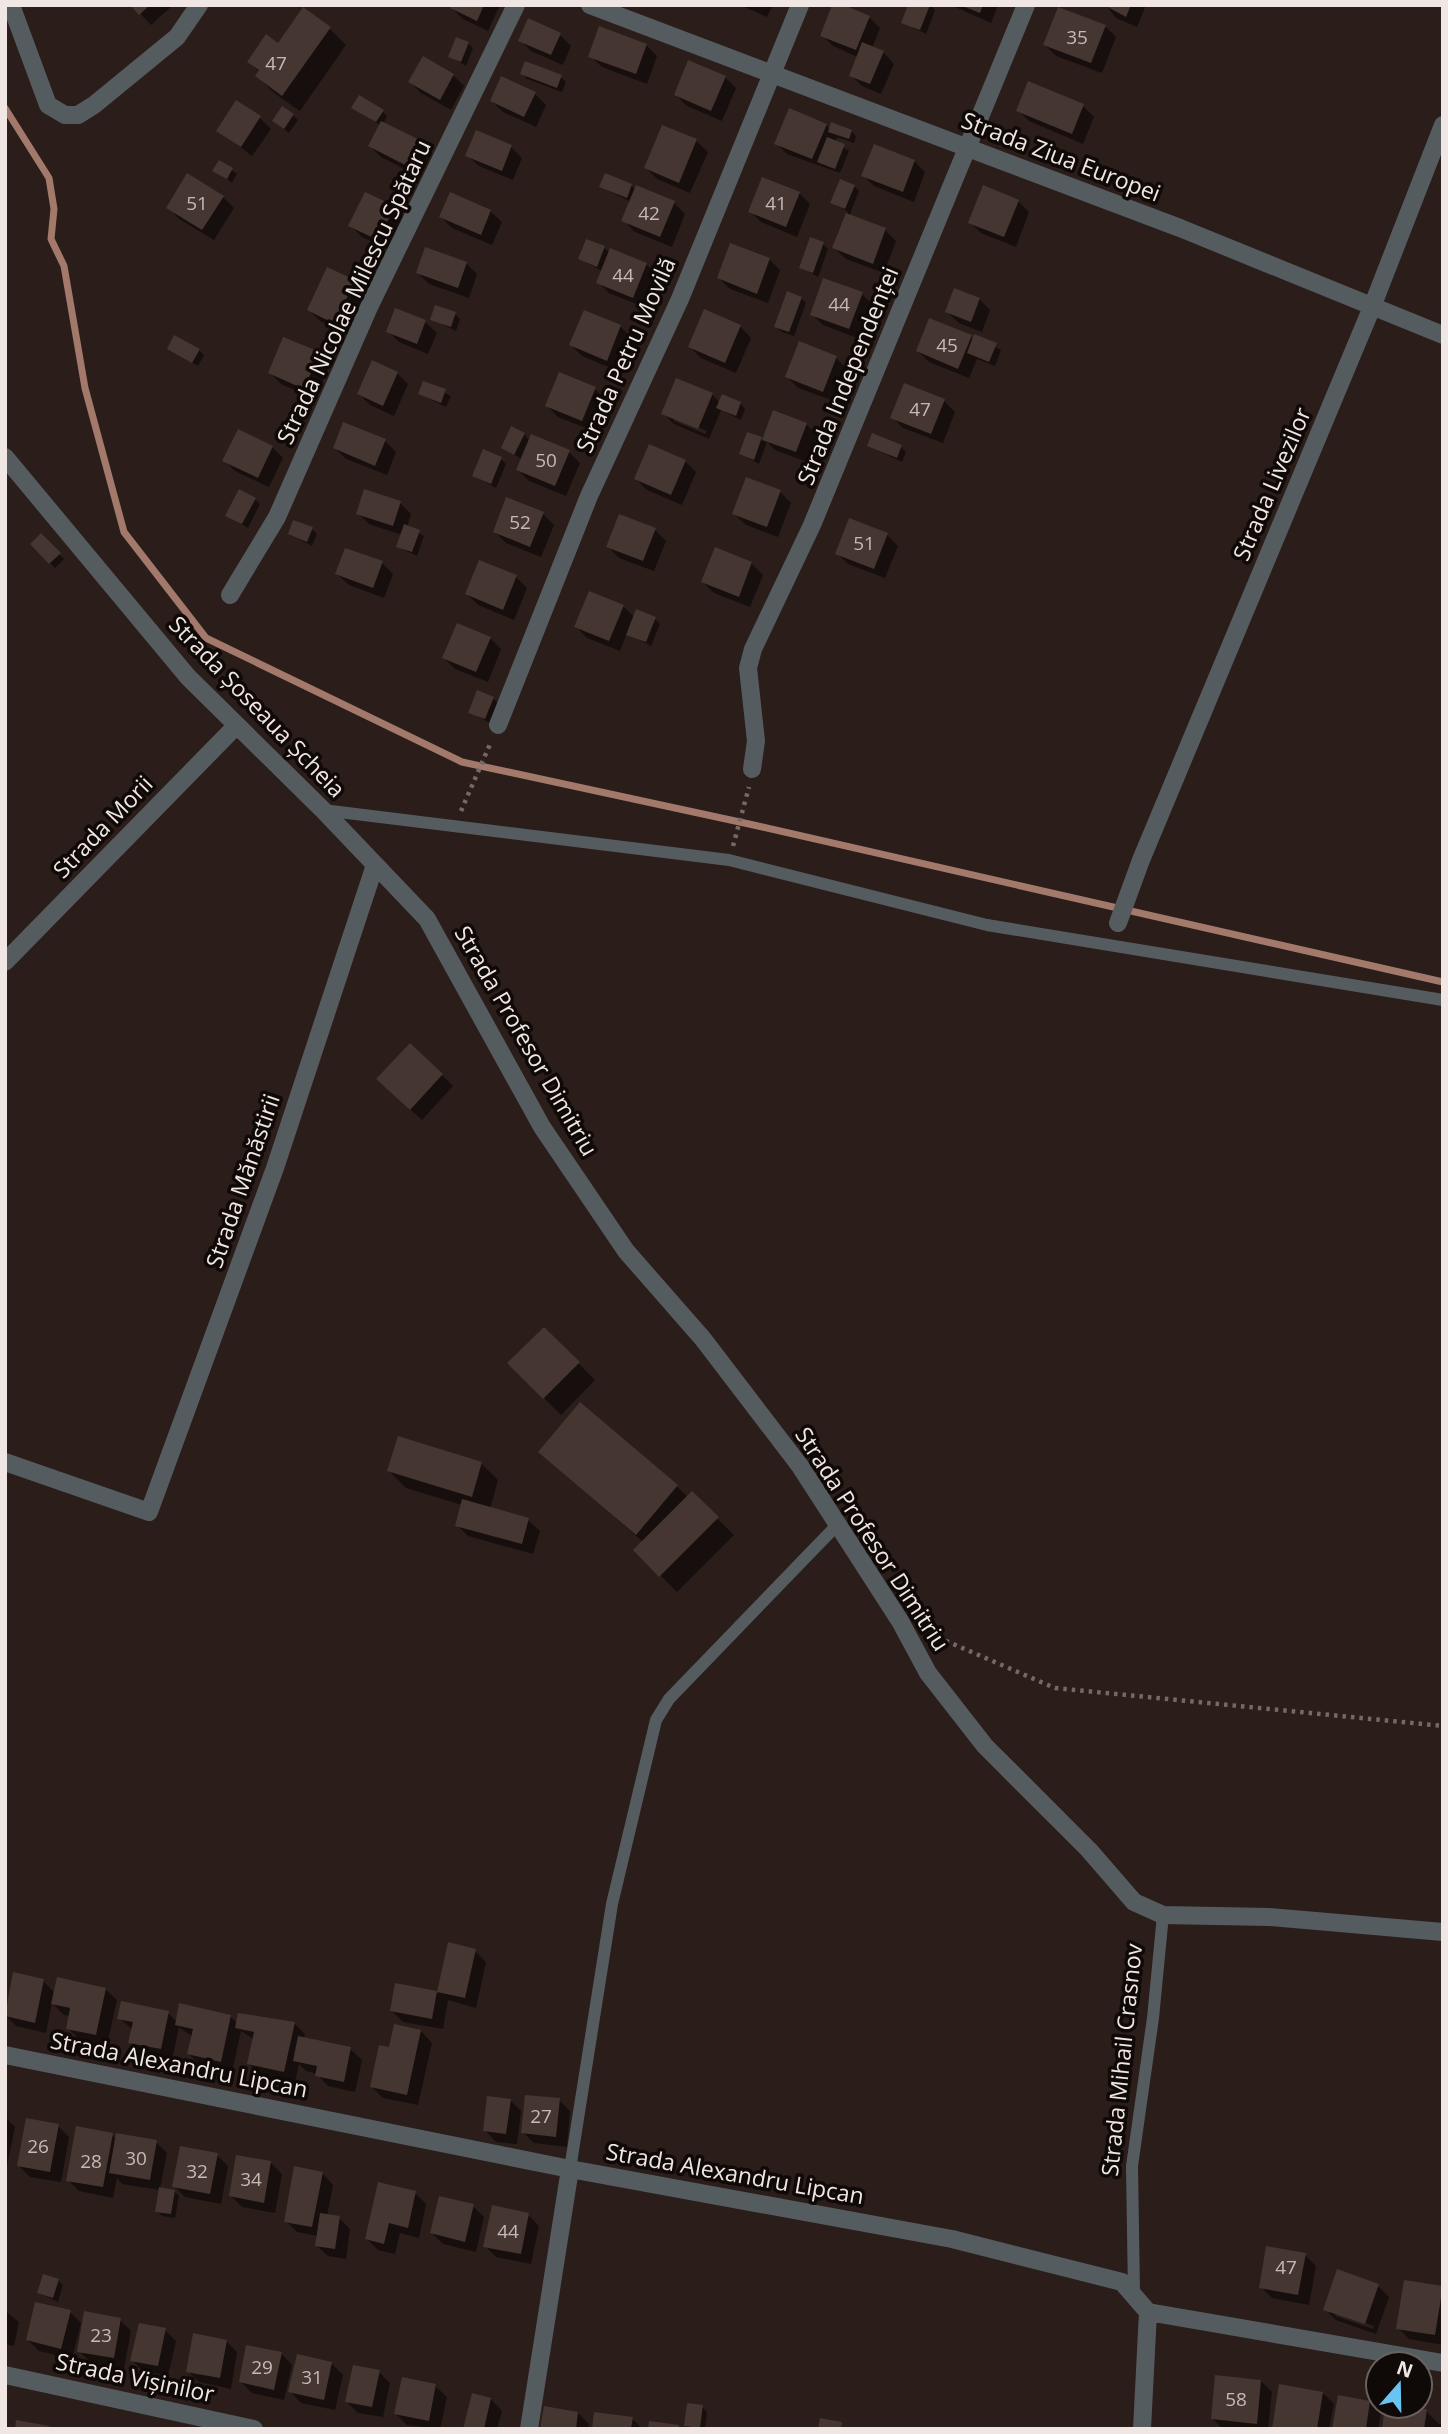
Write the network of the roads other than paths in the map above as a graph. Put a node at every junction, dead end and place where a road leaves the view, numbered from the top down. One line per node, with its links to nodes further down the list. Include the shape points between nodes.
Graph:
1 (11, 5): 2 (street, via 48,104 65,115 78,115 177,37)
2 (199, 5)
3 (516, 5): 13 (street, Strada Nicolae Milescu Spătaru, via 370,305 282,505)
4 (590, 5): 7 (street, Strada Ziua Europei)
5 (800, 5): 7 (street, Strada Petru Movilă)
6 (1026, 5): 9 (street, Strada Independenței)
7 (772, 73): 9 (street, Strada Ziua Europei); 14 (street, Strada Petru Movilă, via 680,299 589,496)
8 (1443, 125): 10 (street, Strada Livezilor)
9 (968, 148): 10 (street, Strada Ziua Europei); 16 (street, Strada Independenței, via 813,525 753,649 748,668 756,741)
10 (1372, 307): 11 (street, Strada Ziua Europei); 20 (street, Strada Livezilor)
11 (1443, 335)
12 (5, 457): 15 (street, Strada Șoseaua Șcheia)
13 (230, 596)
14 (498, 725)
15 (235, 727): 17 (street, Strada Șoseaua Șcheia); 22 (street, Strada Morii)
16 (752, 769)
17 (323, 810): 18 (street, Strada Șoseaua Șcheia); 21 (lane, via 729,860 987,925)
18 (375, 865): 19 (street, Strada Șoseaua Șcheia); 24 (street, Strada Mănăstirii, via 275,1168 149,1512)
19 (428, 919): 25 (street, Strada Profesor Dimitriu, via 542,1127 626,1251 711,1349 800,1465)
20 (1118, 923): 21 (lane)
21 (1111, 943): 23 (lane)
22 (5, 962)
23 (1443, 1000)
24 (5, 1462)
25 (838, 1524): 26 (street, Strada Profesor Dimitriu, via 928,1673 985,1746 1135,1902); 29 (lane, via 669,1699 656,1720 612,1904)
26 (1163, 1915): 27 (street, Strada Profesor Dimitriu, via 1269,1917); 30 (lane, Strada Mihail Crasnov, via 1132,2166)
27 (1443, 1932)
28 (5, 2056): 29 (street, Strada Alexandru Lipcan)
29 (570, 2169): 30 (street, Strada Alexandru Lipcan, via 952,2239 1122,2282); 35 (street)
30 (1134, 2294): 31 (street, Strada Alexandru Lipcan)
31 (1148, 2312): 32 (street); 36 (street)
32 (1443, 2363)
33 (5, 2375): 34 (street, Strada Vișinilor)
34 (254, 2429)
35 (529, 2429)
36 (1142, 2429)

